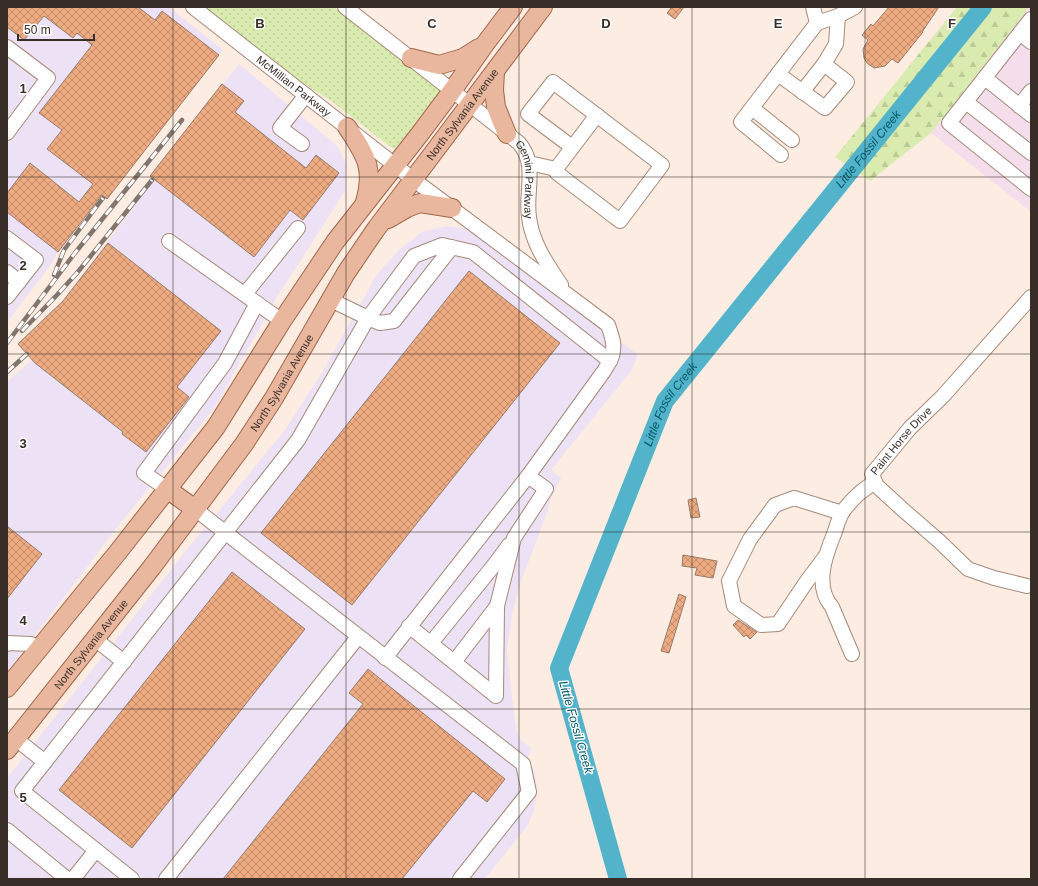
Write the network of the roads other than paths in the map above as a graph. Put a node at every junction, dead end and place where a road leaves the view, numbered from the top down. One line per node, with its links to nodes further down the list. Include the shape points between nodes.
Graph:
1 (193, 7): 22 (street, McMillian Parkway)
2 (345, 7): 14 (street)
3 (513, 7): 12 (main road, North Sylvania Avenue)
4 (543, 7): 16 (main road, North Sylvania Avenue)
5 (813, 7): 9 (street)
6 (855, 7): 7 (street)
7 (838, 16): 9 (street); 15 (street, via 836,44)
8 (1031, 19): 10 (street)
9 (817, 23): 17 (street)
10 (1020, 33): 11 (street); 18 (street)
11 (1031, 42)
12 (484, 44): 14 (main road, via 463,58 439,65); 19 (main road, North Sylvania Avenue)
13 (7, 47): 30 (street, via 48,78)
14 (411, 58): 19 (street)
15 (824, 64): 21 (street); 21 (street, via 847,82 825,108)
16 (495, 72): 24 (main road, North Sylvania Avenue); 31 (main road, via 496,107)
17 (778, 74): 21 (street); 26 (street)
18 (985, 78): 23 (street); 25 (street)
19 (452, 91): 24 (street, Gemini Parkway); 38 (main road, North Sylvania Avenue)
20 (1031, 91): 25 (street)
21 (802, 92)
22 (306, 94): 29 (street, McMillian Parkway); 33 (street, via 280,128)
23 (966, 102): 35 (street); 41 (street, via 949,123)
24 (471, 104): 31 (street, Gemini Parkway); 40 (main road, North Sylvania Avenue)
25 (1019, 106): 28 (street)
26 (752, 108): 32 (street); 36 (street, via 741,122)
27 (597, 115): 34 (street); 34 (street, via 553,82 528,114); 39 (street, via 662,165 620,221 557,173)
28 (1031, 115)
29 (347, 127): 38 (street, McMillian Parkway); 42 (main road, via 369,167 369,187)
30 (7, 133)
31 (507, 134): 37 (street, Gemini Parkway, via 525,150)
32 (792, 140)
33 (302, 144)
34 (572, 147): 39 (street)
35 (1031, 153)
36 (781, 155)
37 (529, 163): 39 (street); 51 (street, Gemini Parkway, via 528,216 533,234 540,253)
38 (395, 165): 40 (street, Gemini Parkway); 42 (main road, North Sylvania Avenue)
39 (556, 168)
40 (414, 180): 43 (street, Gemini Parkway); 45 (main road, North Sylvania Avenue)
41 (1031, 189)
42 (364, 206): 57 (main road, North Sylvania Avenue, via 335,242)
43 (452, 208): 45 (main road, via 420,203 402,210); 51 (street, Gemini Parkway)
44 (298, 228): 54 (street)
45 (376, 229): 55 (main road, North Sylvania Avenue)
46 (7, 238): 50 (street, via 36,260)
47 (169, 241): 54 (street)
48 (452, 247): 56 (street, via 442,245 414,256); 56 (street, via 394,322 380,323); 58 (street, via 473,252)
49 (7, 272): 50 (street)
50 (19, 282): 52 (street)
51 (565, 292): 58 (street, Gemini Parkway, via 608,325 614,341)
52 (7, 297)
53 (1031, 297): 60 (street, Paint Horse Drive, via 943,396 910,428 872,474)
54 (251, 299): 57 (street); 61 (street, via 225,363 144,473)
55 (331, 300): 56 (street); 62 (main road, North Sylvania Avenue, via 244,444)
56 (368, 318): 64 (street, via 298,440)
57 (282, 321): 61 (main road, North Sylvania Avenue, via 216,427)
58 (610, 362): 59 (street)
59 (528, 476): 65 (street, via 546,490); 69 (street)
60 (875, 482): 63 (street, via 858,493); 67 (street, Paint Horse Drive, via 968,569)
61 (167, 490): 62 (main road); 74 (main road, North Sylvania Avenue)
62 (195, 510): 64 (street); 71 (main road, North Sylvania Avenue)
63 (842, 513): 66 (street); 66 (street, via 794,498 775,505 750,539 729,581 734,606 761,625 778,624)
64 (225, 533): 70 (street); 77 (street)
65 (514, 538): 68 (street); 72 (street)
66 (825, 557): 75 (street, via 822,580 827,602 832,607)
67 (1027, 586)
68 (497, 606): 78 (street); 78 (street, via 496,696)
69 (409, 626): 72 (street); 76 (street)
70 (358, 637): 76 (street); 87 (street)
71 (95, 639): 77 (street); 80 (main road, North Sylvania Avenue)
72 (431, 643): 78 (street)
73 (7, 644): 74 (street, via 31,644)
74 (39, 648): 79 (main road, North Sylvania Avenue)
75 (852, 654)
76 (384, 658): 88 (street, via 523,764 529,792)
77 (124, 662): 81 (street)
78 (454, 662)
79 (7, 688)
80 (12, 745): 81 (street)
81 (45, 762): 83 (street, via 22,791)
82 (7, 830): 84 (street)
83 (96, 850): 85 (street); 86 (street)
84 (68, 879)
85 (72, 879)
86 (132, 879)
87 (166, 879)
88 (460, 879)

